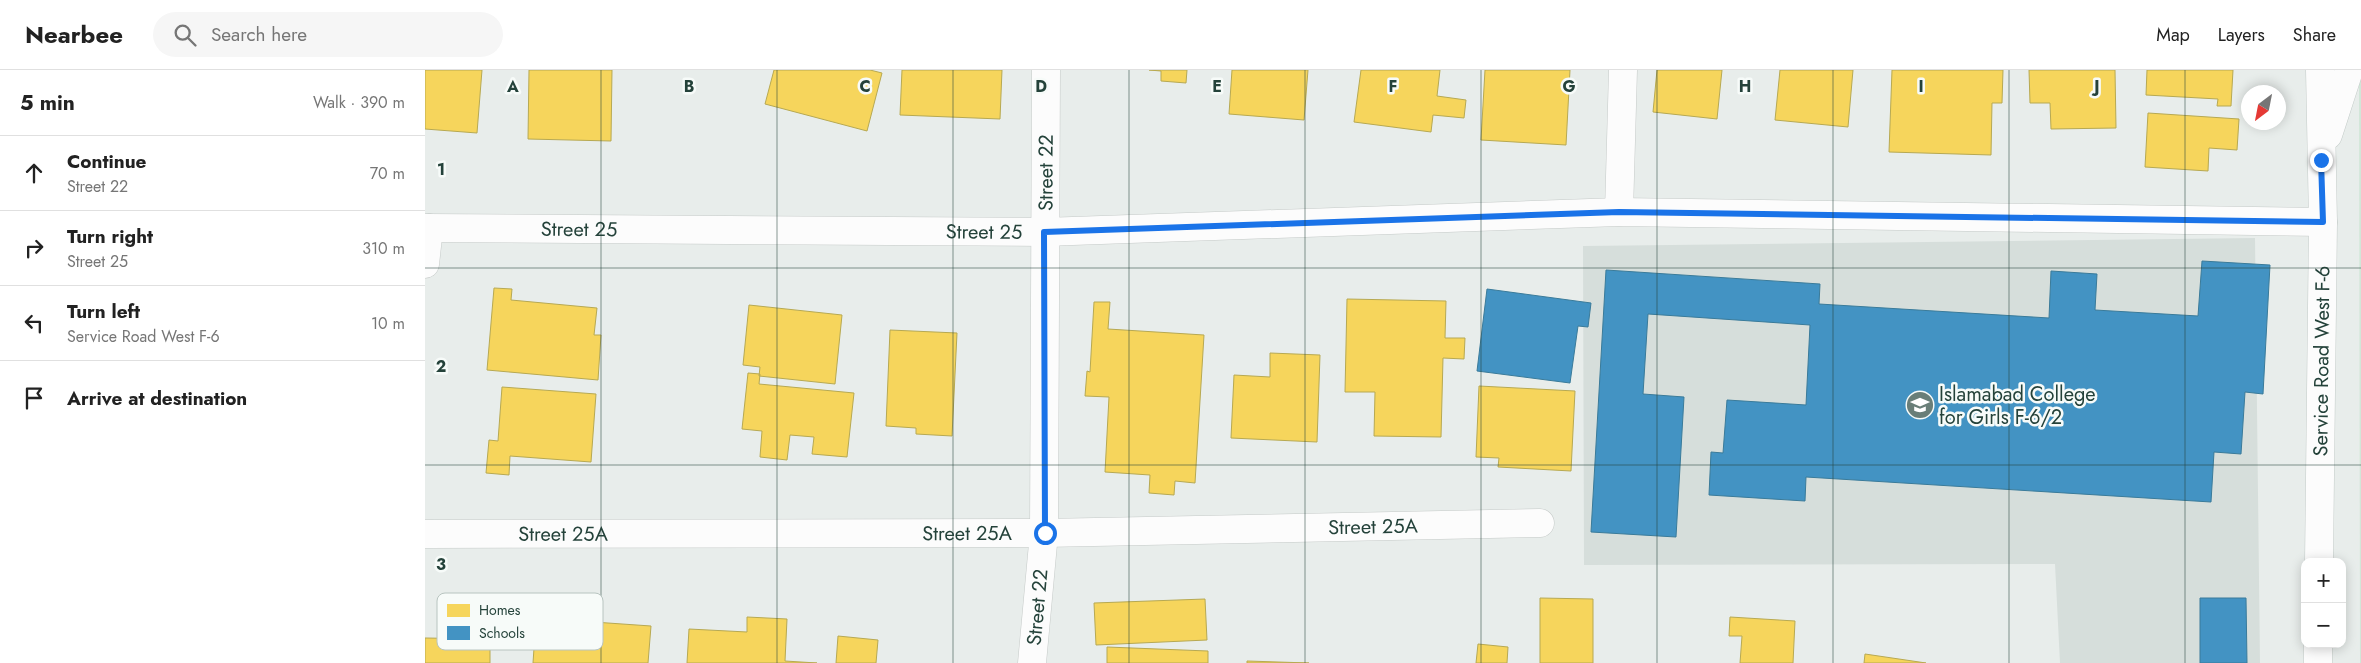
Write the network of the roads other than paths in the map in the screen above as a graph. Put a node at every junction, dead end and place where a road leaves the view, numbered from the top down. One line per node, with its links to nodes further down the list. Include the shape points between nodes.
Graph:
1 (1046, 70): 9 (street, Street 22)
2 (1623, 70): 6 (street)
3 (2320, 70): 5 (street, Service Road West F-6)
4 (2349, 70): 5 (street, Service Road West F-6)
5 (2321, 160): 7 (street, Service Road West F-6)
6 (1619, 212): 7 (street, Street 25); 9 (street, Street 25)
7 (2323, 222): 14 (street, Service Road West F-6)
8 (427, 228): 9 (street, Street 25); 10 (street)
9 (1044, 232): 12 (street, Street 22)
10 (425, 264)
11 (1540, 523): 12 (street, Street 25A)
12 (1045, 533): 13 (street, Street 25A); 16 (street, Street 22)
13 (425, 534)
14 (2319, 558)
15 (2318, 648): 17 (street)
16 (1031, 663)
17 (2318, 663)

